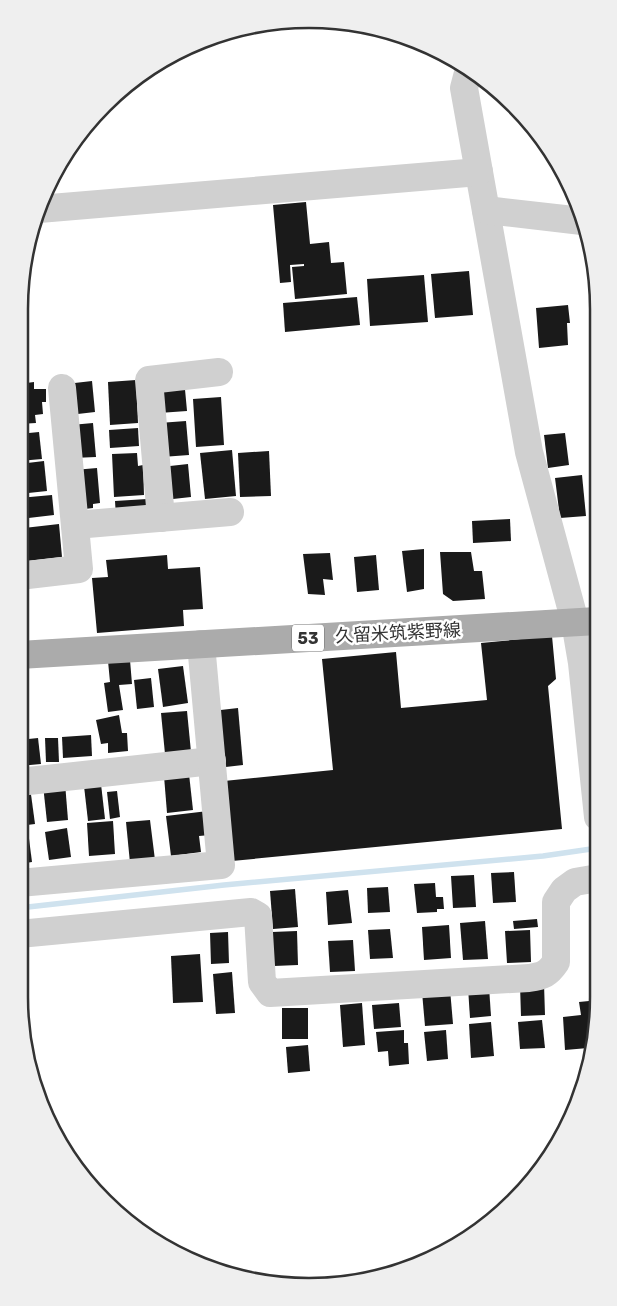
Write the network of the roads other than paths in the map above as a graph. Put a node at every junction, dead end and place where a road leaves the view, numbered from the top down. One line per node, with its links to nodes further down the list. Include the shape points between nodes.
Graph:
1 (466, 79): 2 (street)
2 (479, 172): 3 (street); 4 (street)
3 (46, 208)
4 (486, 210): 5 (street); 12 (street, via 529,452)
5 (576, 220)
6 (219, 372): 9 (street, via 149,380)
7 (62, 388): 10 (street)
8 (230, 512): 9 (street)
9 (161, 518): 10 (street)
10 (75, 525): 11 (street, via 79,569)
11 (28, 575)
12 (586, 622): 13 (main road, 久留米筑紫野線 / 53); 15 (street, via 582,663)
13 (201, 644): 14 (main road, 久留米筑紫野線 / 53); 16 (street)
14 (28, 654)
15 (590, 740)
16 (212, 761): 17 (street); 19 (street, via 221,865)
17 (28, 781)
18 (590, 879): 20 (street, via 575,882 556,902 556,962 543,976 529,978 270,992 262,982 258,916 251,912)
19 (28, 881)
20 (28, 933)

